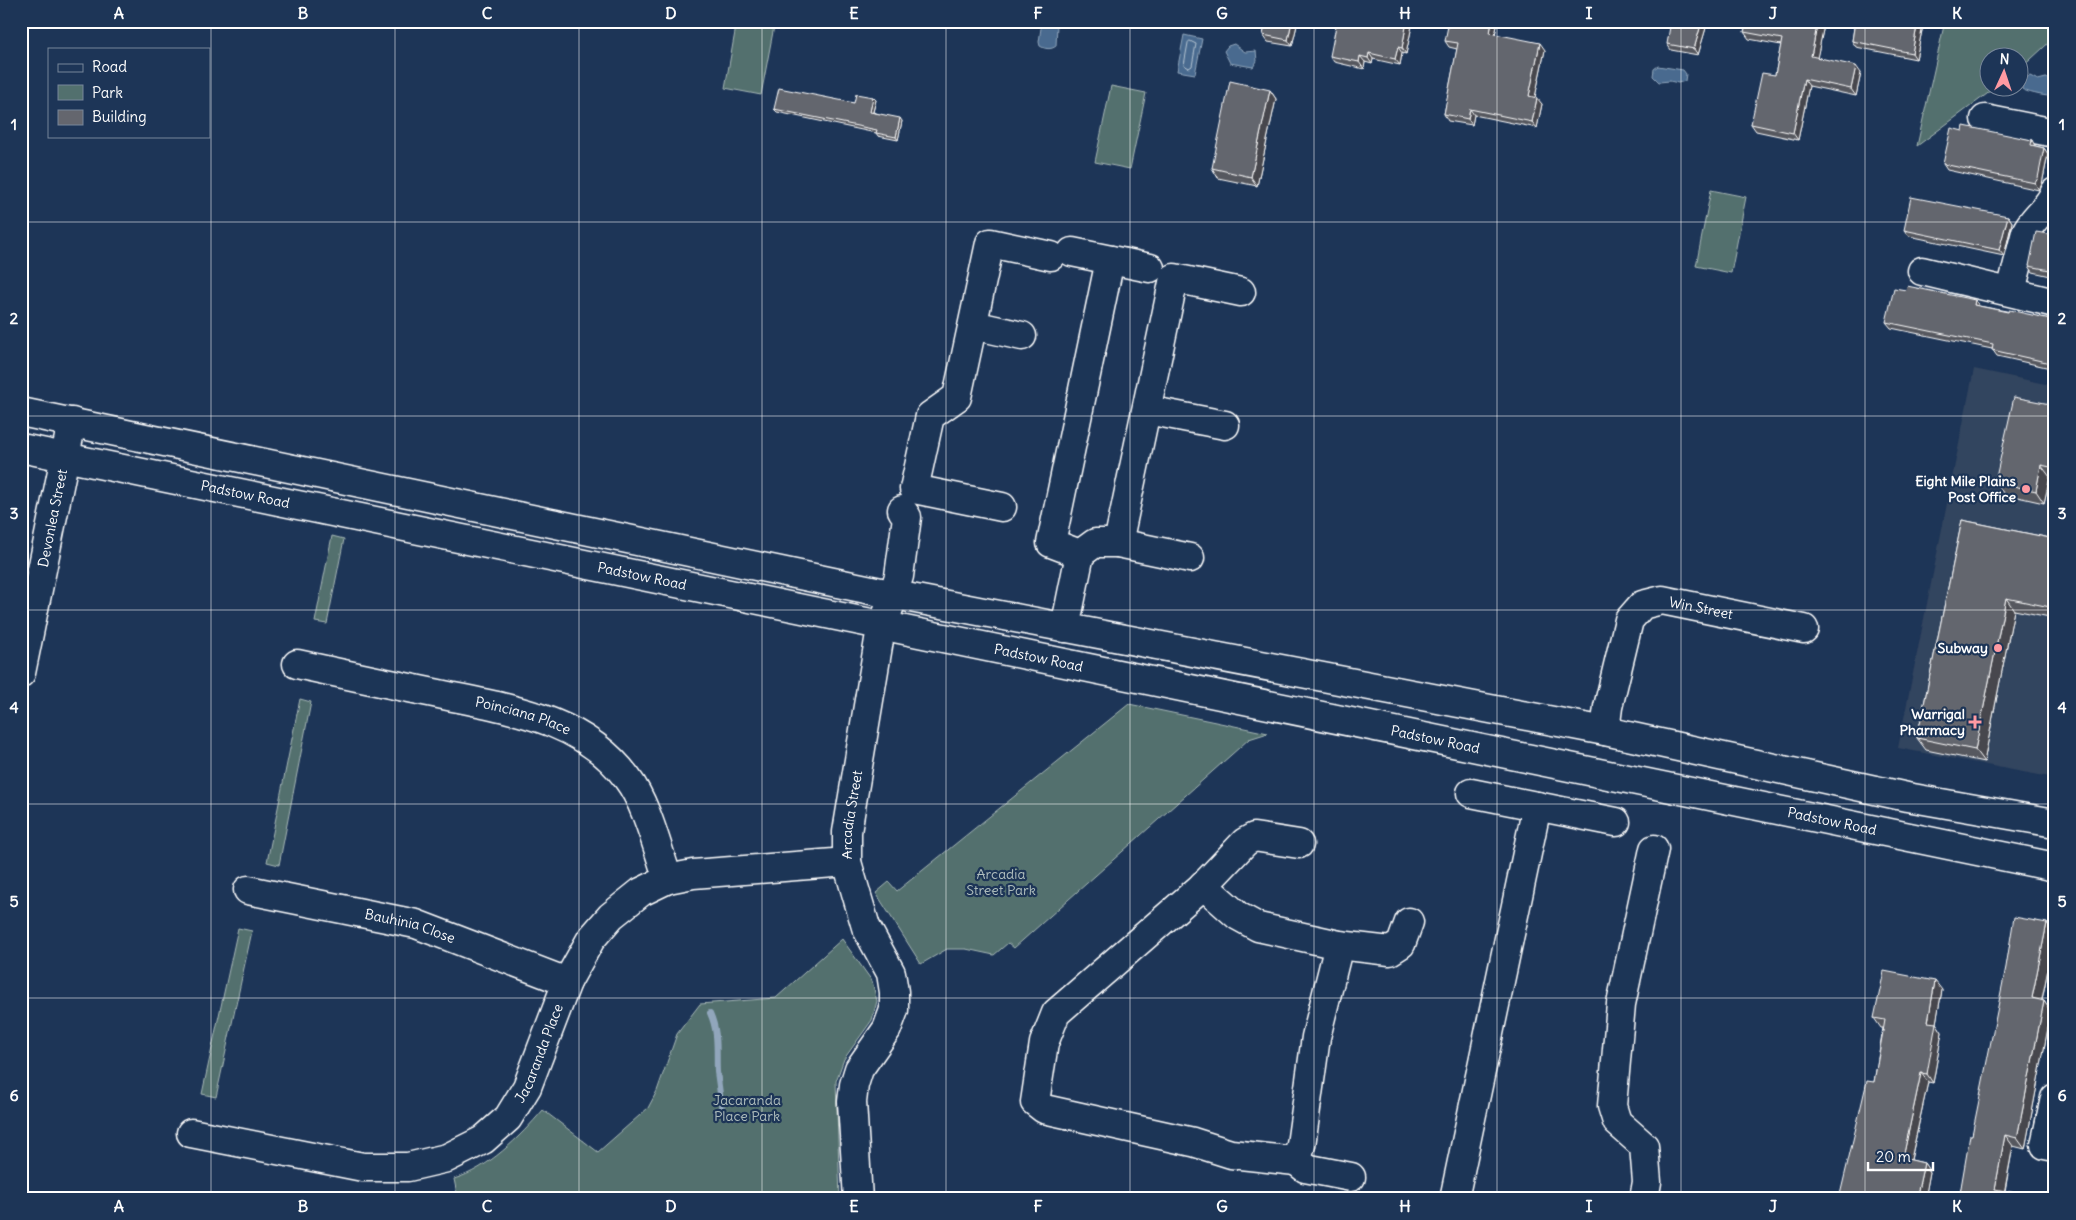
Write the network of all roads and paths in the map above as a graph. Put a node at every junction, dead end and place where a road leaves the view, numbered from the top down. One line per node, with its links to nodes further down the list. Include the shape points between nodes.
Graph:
1 (1985, 119): 2 (street)
2 (2055, 133)
3 (2055, 192): 8 (street, via 2048,205 2029,225)
4 (1110, 260): 5 (street); 10 (street, via 990,243); 21 (street, via 1051,543)
5 (1150, 268)
6 (1922, 271): 8 (street)
7 (1241, 292): 12 (street, via 1174,278)
8 (2011, 292): 9 (street)
9 (2055, 303)
10 (973, 325): 11 (street); 18 (street, via 957,397 930,416 914,489)
11 (1022, 336)
12 (1147, 410): 15 (street); 20 (street)
13 (21, 412): 14 (street)
14 (72, 422): 17 (street, Devonlea Street); 23 (street)
15 (1225, 425)
16 (21, 448): 17 (street, Padstow Road)
17 (66, 457): 24 (street, Padstow Road); 28 (street, Devonlea Street)
18 (1002, 507)
19 (902, 510): 23 (street, Arcadia Street, via 907,517)
20 (1118, 542): 21 (street, via 1095,543); 22 (street)
21 (1080, 554): 25 (street)
22 (1190, 558)
23 (895, 595): 24 (street, Arcadia Street); 25 (street)
24 (884, 627): 36 (street, Arcadia Street, via 847,832); 37 (street, Padstow Road)
25 (1065, 628): 29 (street)
26 (1804, 629): 29 (street, Win Street, via 1662,600 1642,605 1629,620)
27 (297, 664): 38 (street, Poinciana Place, via 532,714 570,730 602,751 627,778 643,808)
28 (21, 673)
29 (1605, 731): 33 (street, via 1907,797)
30 (1471, 793): 31 (street)
31 (1537, 806): 32 (street); 50 (street)
32 (1616, 822)
33 (2055, 823)
34 (1299, 844): 39 (street, via 1254,837)
35 (1654, 849): 51 (street, via 1621,1004 1612,1106 1617,1122 1644,1146 1647,1182)
36 (848, 862): 38 (street, Jacaranda Place, via 693,874); 49 (street, Arcadia Street, via 866,927 891,974 894,992 894,1010 888,1029 859,1069 854,1085 852,1102)
37 (2055, 867)
38 (668, 879): 43 (street, Jacaranda Place, via 640,892 611,916 591,939)
39 (1203, 884): 42 (street, via 1238,916 1258,927); 47 (street, via 1056,1013 1044,1043 1035,1102 1044,1109 1193,1142 1231,1154)
40 (248, 890): 43 (street, Bauhinia Close, via 416,924)
41 (1409, 922): 42 (street, via 1401,944 1390,951)
42 (1339, 945): 47 (street, via 1316,1037)
43 (568, 982): 45 (street, Jacaranda Place, via 527,1087 508,1118 484,1140 447,1158 408,1168 363,1167)
44 (2055, 1098): 46 (street, via 2045,1145)
45 (191, 1133)
46 (2055, 1147)
47 (1296, 1161): 48 (street, via 1305,1168)
48 (1351, 1177)
49 (858, 1199)
50 (1454, 1199)
51 (1644, 1199)

